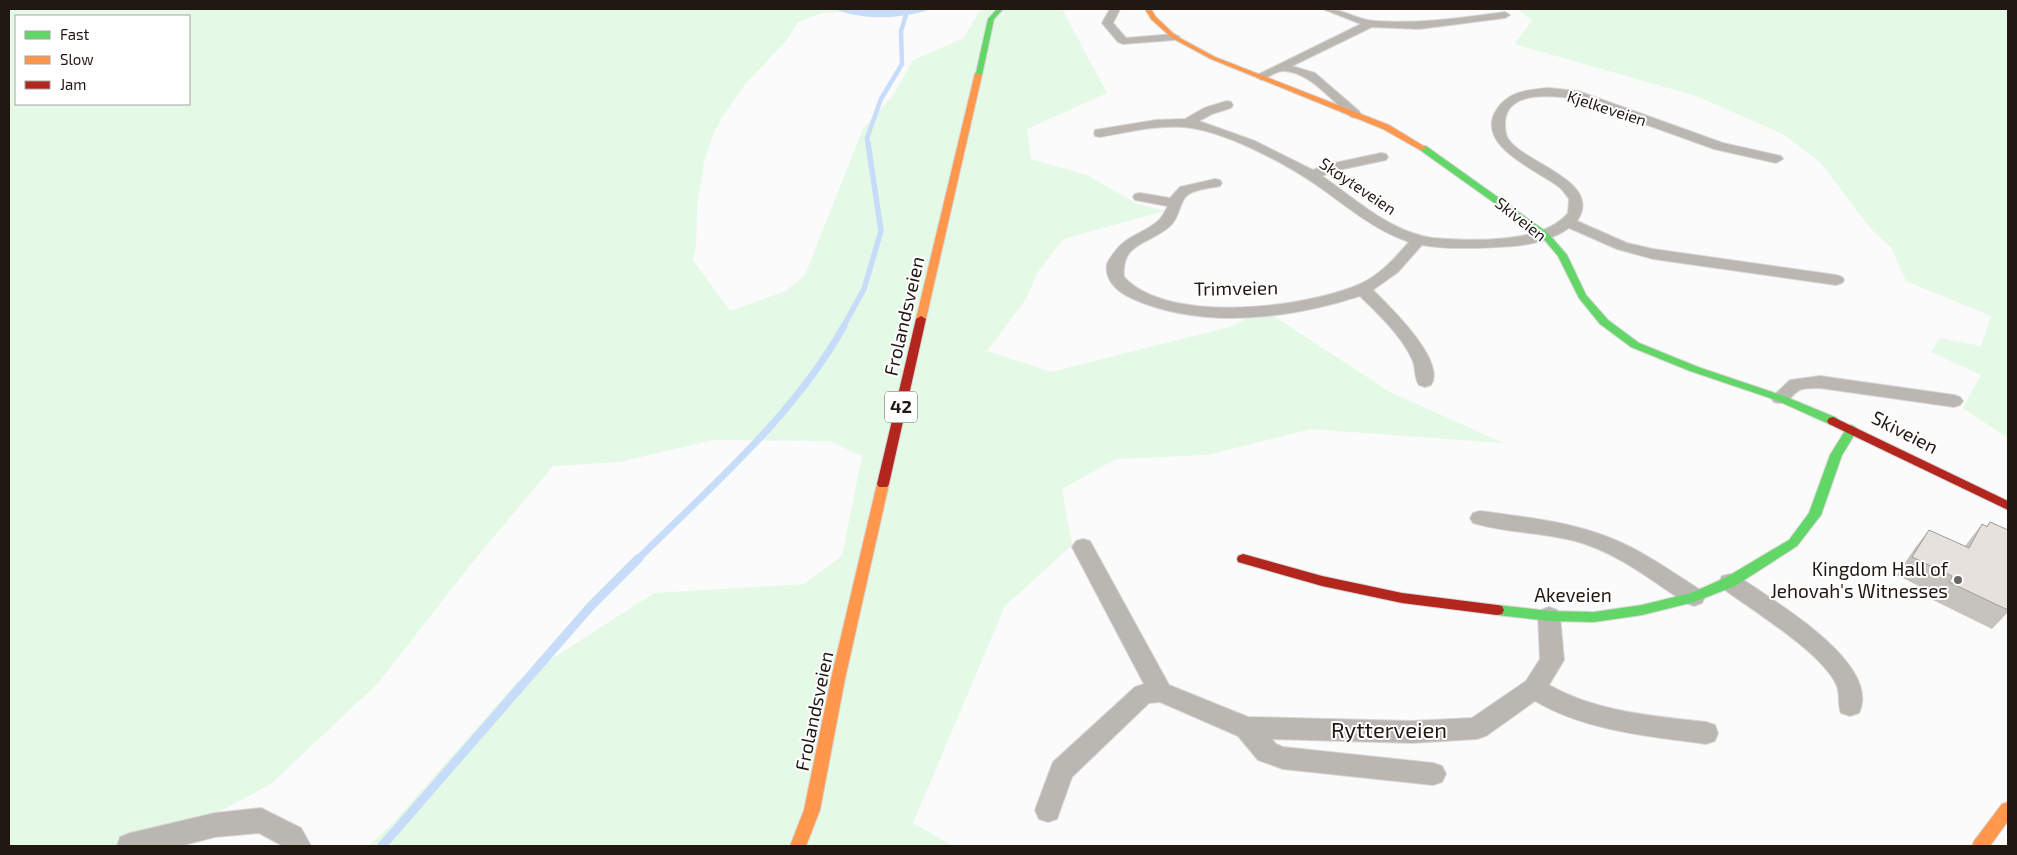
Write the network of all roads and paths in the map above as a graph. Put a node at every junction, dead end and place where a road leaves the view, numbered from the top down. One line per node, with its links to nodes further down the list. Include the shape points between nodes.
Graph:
1 (1000, 9): 43 (street, Frolandsveien / 42, via 988,29 840,669)
2 (1115, 9): 7 (street, via 1106,23 1122,40 1134,42)
3 (1148, 9): 7 (street, Skiveien)
4 (1328, 9): 6 (street)
5 (1505, 15): 6 (street, via 1419,26)
6 (1370, 24): 8 (street)
7 (1174, 37): 9 (street, Skiveien, via 1213,58)
8 (1280, 66): 9 (street); 11 (street, via 1311,76)
9 (1261, 76): 11 (street, Skiveien)
10 (1227, 105): 12 (street, Skøyteveien)
11 (1355, 114): 21 (street, Skiveien, via 1424,148)
12 (1189, 122): 13 (street, Skøyteveien, via 1171,121); 16 (street, Skøyteveien, via 1269,151)
13 (1100, 133)
14 (1381, 157): 16 (street, via 1330,168)
15 (1776, 159): 20 (street, Kjelkeveien, via 1710,143 1574,94 1525,94 1507,103 1498,115 1498,128 1503,142 1565,185 1576,198 1576,212)
16 (1312, 176): 22 (street, Skøyteveien, via 1364,214)
17 (1216, 183): 19 (street, Trimveien, via 1185,190 1177,197)
18 (1140, 197): 19 (street)
19 (1176, 203): 24 (street, Trimveien, via 1165,222 1126,246 1115,263 1116,278 1131,293 1181,309 1222,312 1302,306)
20 (1568, 222): 21 (street); 23 (street, via 1622,246 1654,254)
21 (1545, 236): 22 (street, Skøyteveien, via 1521,242); 26 (street, Skiveien, via 1562,255 1582,296 1604,322 1635,345)
22 (1418, 240): 24 (street, Trimveien, via 1404,258)
23 (1836, 280)
24 (1362, 289): 25 (street, via 1414,347 1425,369)
25 (1424, 381)
26 (1780, 398): 27 (street, Skiveien, via 1796,384 1820,382); 28 (street, Skiveien)
27 (1954, 401)
28 (1852, 429): 29 (street, Skiveien); 33 (street, Akeveien, via 1836,456 1815,515 1793,543)
29 (2008, 506)
30 (1480, 518): 34 (street, via 1592,538 1636,560)
31 (1083, 548): 37 (street)
32 (1243, 559): 35 (street, Akeveien, via 1322,581 1402,598)
33 (1730, 582): 34 (street, Akeveien); 38 (street, via 1822,652 1844,677 1851,694)
34 (1694, 597): 35 (street, Akeveien, via 1603,616)
35 (1549, 616): 36 (street, Rytterveien, via 1552,660)
36 (1534, 688): 39 (street, Rytterveien, via 1477,728 1412,732); 40 (street, via 1561,704 1592,714)
37 (1161, 692): 39 (street, Rytterveien); 44 (street, via 1143,694 1062,770)
38 (1850, 706)
39 (1247, 728): 41 (street, via 1267,752 1283,758)
40 (1706, 733)
41 (1433, 774)
42 (2008, 809): 49 (street)
43 (812, 810): 45 (street, Frolandsveien / 42); 48 (street, Frolandsveien / 42)
44 (1048, 810)
45 (814, 837)
46 (130, 846): 47 (street, via 215,825 261,820 292,837)
47 (298, 846)
48 (798, 846)
49 (1980, 846)

